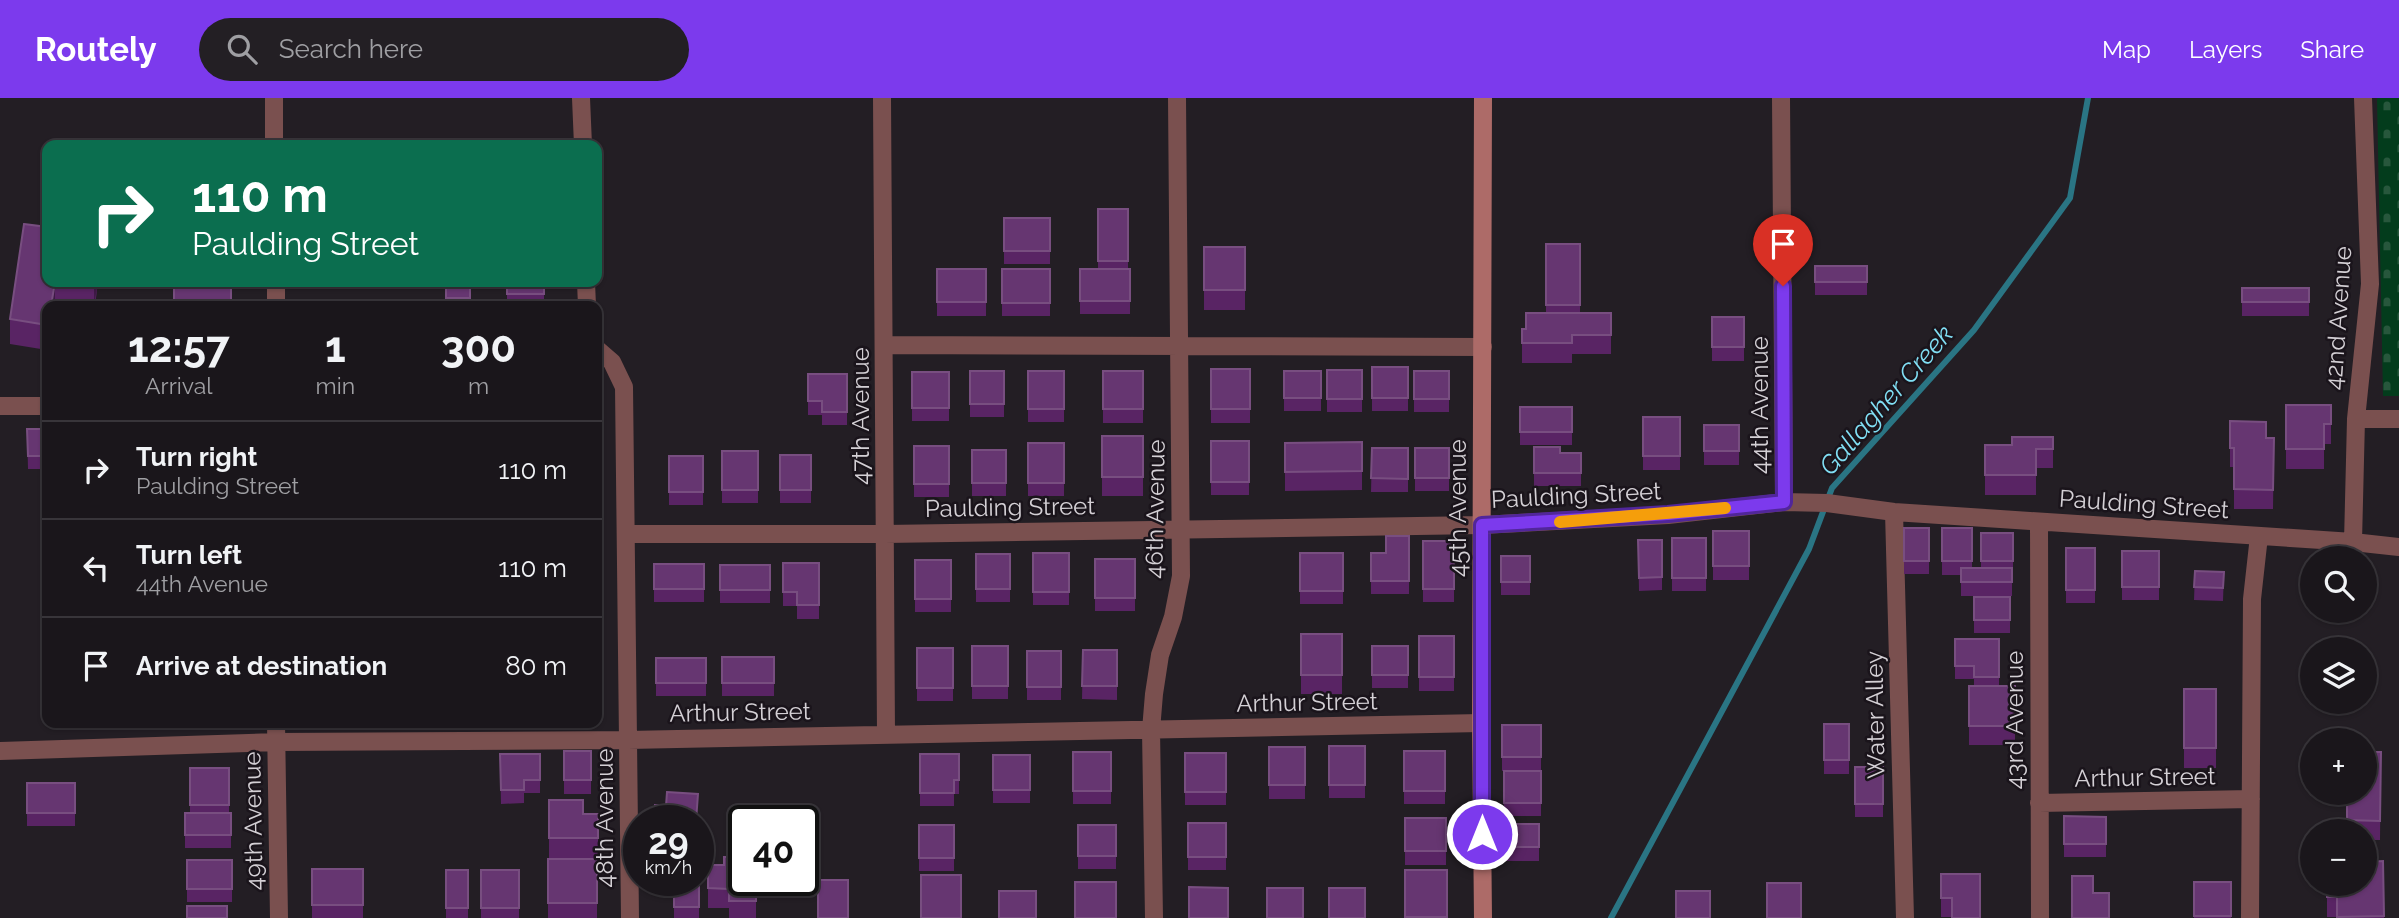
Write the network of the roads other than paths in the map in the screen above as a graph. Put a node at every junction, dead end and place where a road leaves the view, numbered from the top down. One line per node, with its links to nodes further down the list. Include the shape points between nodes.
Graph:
1 (274, 98): 8 (street)
2 (581, 98): 9 (street)
3 (882, 98): 10 (street, 47th Avenue)
4 (1177, 98): 11 (street, 46th Avenue)
5 (1483, 98): 12 (street, 45th Avenue)
6 (1781, 98): 18 (street, 44th Avenue)
7 (2362, 98): 16 (street, 42nd Avenue, via 2370,284)
8 (274, 140)
9 (583, 140)
10 (884, 345): 11 (street); 24 (street, 47th Avenue)
11 (1180, 347): 12 (street); 22 (street, 46th Avenue)
12 (1483, 347): 21 (street, 45th Avenue)
13 (602, 353): 23 (street, 48th Avenue, via 612,362 624,387)
14 (42, 405): 15 (street)
15 (0, 406)
16 (2356, 419): 17 (street); 26 (street, 42nd Avenue)
17 (2399, 419)
18 (1784, 502): 19 (street, Paulding Street); 21 (street, Paulding Street)
19 (1894, 512): 20 (street, Paulding Street); 41 (street, Water Alley)
20 (2039, 522): 25 (street, Paulding Street); 36 (street, 43rd Avenue)
21 (1482, 525): 22 (street, Paulding Street); 28 (street, 45th Avenue)
22 (1182, 529): 24 (street, Paulding Street); 30 (street, 46th Avenue, via 1181,576 1160,655)
23 (626, 534): 24 (street, Paulding Street); 32 (street, 48th Avenue)
24 (885, 534): 31 (street, 47th Avenue)
25 (2259, 536): 26 (street, Paulding Street); 35 (street, via 2252,599)
26 (2353, 542): 27 (street, Paulding Street)
27 (2399, 547)
28 (1481, 723): 30 (street, Arthur Street); 40 (street, 45th Avenue)
29 (276, 728): 33 (street, 49th Avenue)
30 (1151, 730): 31 (street, Arthur Street); 39 (street, 46th Avenue)
31 (886, 733): 32 (street, Arthur Street)
32 (628, 740): 33 (street, Arthur Street); 38 (street, 48th Avenue)
33 (276, 742): 34 (street, Arthur Street); 37 (street, 49th Avenue)
34 (0, 751)
35 (2251, 799): 36 (street, Arthur Street); 43 (street)
36 (2039, 803): 42 (street, 43rd Avenue)
37 (279, 918)
38 (629, 918)
39 (1154, 918)
40 (1483, 918)
41 (1905, 918)
42 (2040, 918)
43 (2250, 918)

